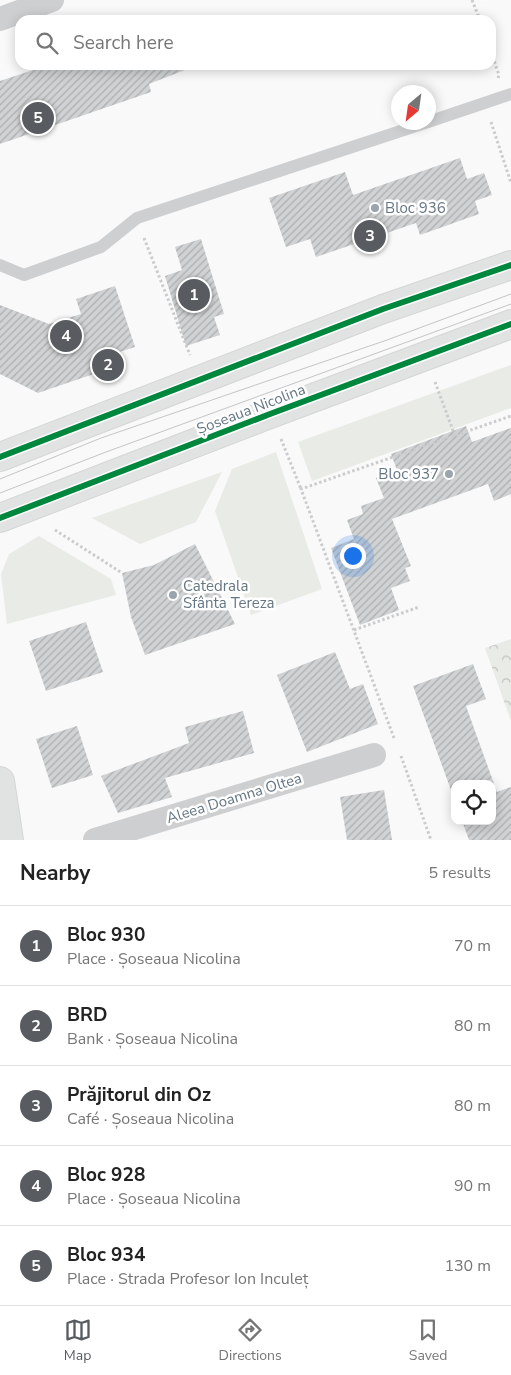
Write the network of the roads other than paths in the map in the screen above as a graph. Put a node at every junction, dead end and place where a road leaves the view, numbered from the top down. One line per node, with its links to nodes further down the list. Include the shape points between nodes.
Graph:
1 (52, 0): 2 (street)
2 (0, 19)
3 (511, 94): 4 (lane)
4 (436, 119)
5 (404, 130): 7 (lane, via 136,218 101,247 24,276)
6 (511, 265): 9 (main road, via 383,309)
7 (0, 266)
8 (511, 324): 10 (main road, Șoseaua Nicolina)
9 (0, 457)
10 (0, 518)
11 (374, 756): 14 (street, Aleea Doamna Oltea)
12 (0, 781): 13 (main road)
13 (9, 840)
14 (95, 840)

